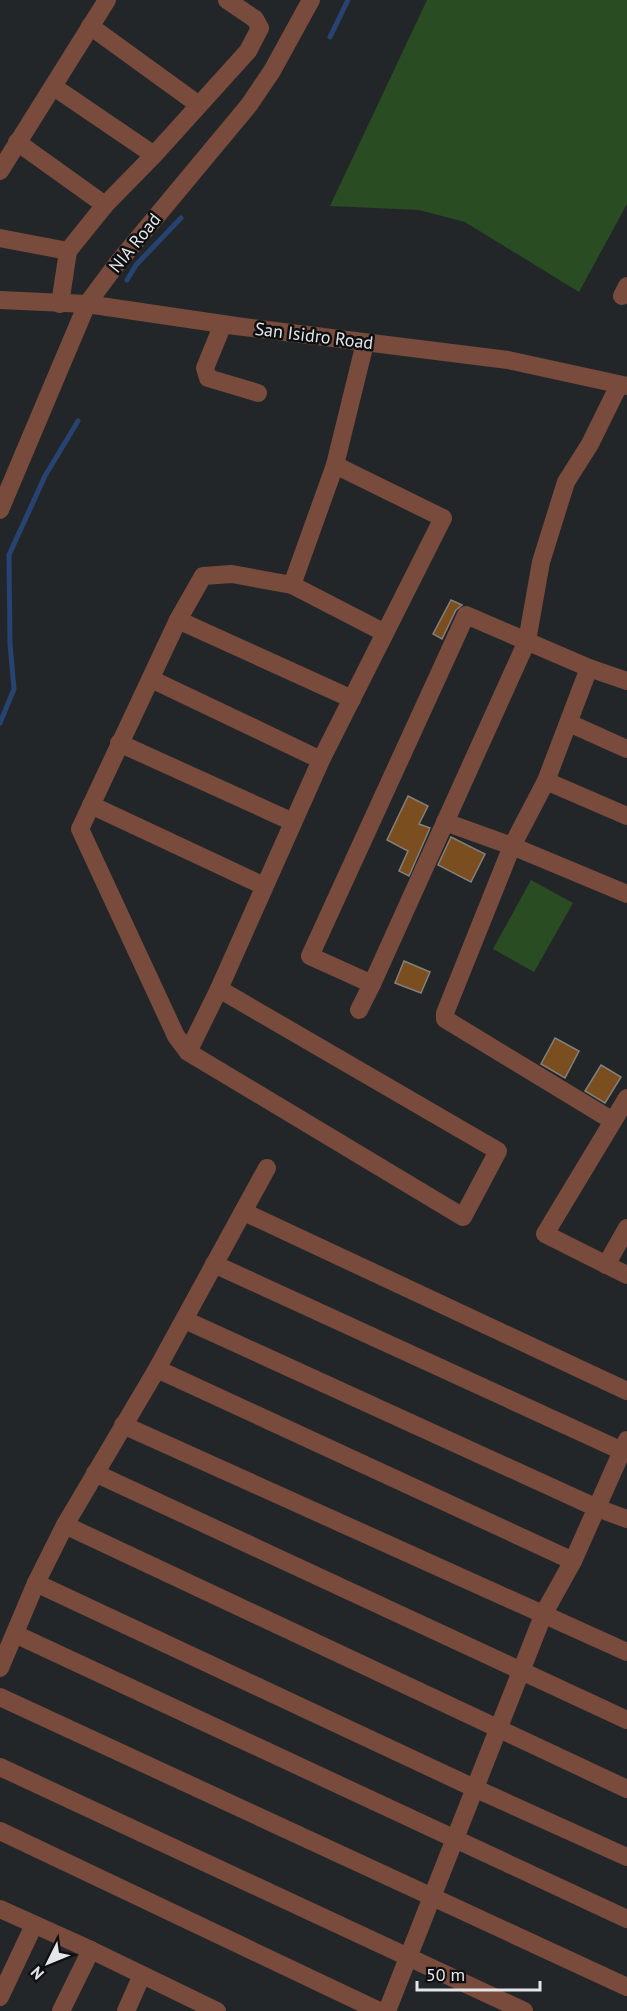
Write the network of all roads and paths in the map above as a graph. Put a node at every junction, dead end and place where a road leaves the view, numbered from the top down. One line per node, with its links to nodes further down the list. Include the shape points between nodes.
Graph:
1 (107, 0): 4 (street)
2 (227, 0): 6 (street, via 260,28 248,51)
3 (311, 0): 15 (street, NIA Road, via 249,105)
4 (90, 26): 5 (street); 6 (street)
5 (54, 87): 7 (street); 8 (street)
6 (199, 105): 8 (street)
7 (17, 142): 9 (street); 10 (street)
8 (154, 155): 10 (street)
9 (0, 171)
10 (105, 205): 12 (street)
11 (0, 238): 12 (street)
12 (68, 251): 14 (street)
13 (0, 300): 14 (street, San Isidro Road)
14 (60, 304): 15 (street, San Isidro Road)
15 (87, 304): 16 (street, San Isidro Road); 21 (street, NIA Road)
16 (224, 324): 17 (street, San Isidro Road); 19 (street, via 206,368 208,378)
17 (365, 343): 18 (street, San Isidro Road, via 508,360); 20 (street)
18 (623, 386): 25 (street, via 566,482 542,562)
19 (258, 393)
20 (335, 465): 22 (street); 24 (street, via 443,518)
21 (0, 510)
22 (292, 585): 23 (street, via 232,574 203,576); 24 (street)
23 (178, 620): 27 (street); 29 (street)
24 (385, 633): 29 (street)
25 (528, 640): 26 (street); 38 (street); 42 (street, via 466,615 310,956)
26 (589, 668): 28 (street); 30 (street)
27 (152, 680): 31 (street); 33 (street)
28 (627, 681)
29 (352, 699): 33 (street)
30 (568, 723): 32 (street); 34 (street)
31 (119, 743): 35 (street); 37 (street)
32 (627, 749)
33 (321, 760): 37 (street)
34 (546, 781): 36 (street); 39 (street)
35 (91, 805): 40 (street); 45 (street, via 80,829 176,1036)
36 (627, 816)
37 (292, 822): 40 (street)
38 (445, 822): 39 (street); 42 (street)
39 (512, 846): 41 (street); 47 (street, via 444,1019)
40 (264, 886): 43 (street)
41 (627, 894)
42 (372, 984): 44 (street)
43 (219, 989): 45 (street); 45 (street, via 498,1151 463,1217)
44 (359, 1010)
45 (188, 1052)
46 (627, 1098): 47 (street)
47 (613, 1121): 52 (street, via 545,1234)
48 (267, 1168): 49 (street)
49 (244, 1212): 51 (street); 56 (street)
50 (627, 1228): 52 (street)
51 (214, 1264): 54 (street); 58 (street)
52 (606, 1265): 53 (street)
53 (627, 1275)
54 (185, 1320): 55 (street); 60 (street)
55 (157, 1369): 57 (street); 63 (street)
56 (627, 1391)
57 (123, 1425): 59 (street); 65 (street)
58 (625, 1446): 60 (street)
59 (95, 1473): 62 (street); 69 (street)
60 (597, 1508): 61 (street); 63 (street)
61 (627, 1519)
62 (65, 1525): 64 (street); 72 (street)
63 (573, 1561): 65 (street)
64 (36, 1583): 66 (street); 74 (street)
65 (544, 1613): 67 (street); 69 (street)
66 (15, 1634): 68 (street); 77 (street)
67 (627, 1652)
68 (0, 1668)
69 (520, 1670): 71 (street); 72 (street)
70 (0, 1697): 79 (street)
71 (627, 1720)
72 (497, 1729): 74 (street); 75 (street)
73 (0, 1767): 84 (street)
74 (474, 1788): 77 (street); 78 (street)
75 (627, 1788)
76 (0, 1831): 92 (street)
77 (455, 1838): 79 (street); 81 (street)
78 (627, 1857)
79 (433, 1898): 84 (street); 86 (street)
80 (0, 1909): 82 (street)
81 (627, 1919)
82 (34, 1925): 83 (street); 87 (street)
83 (91, 1950): 85 (street); 89 (street)
84 (409, 1957): 93 (street); 94 (street)
85 (142, 1975): 88 (street); 90 (street)
86 (627, 1987)
87 (0, 1997)
88 (194, 2006): 91 (street)
89 (61, 2011)
90 (126, 2011)
91 (218, 2011)
92 (379, 2011)
93 (387, 2011)
94 (524, 2011)

